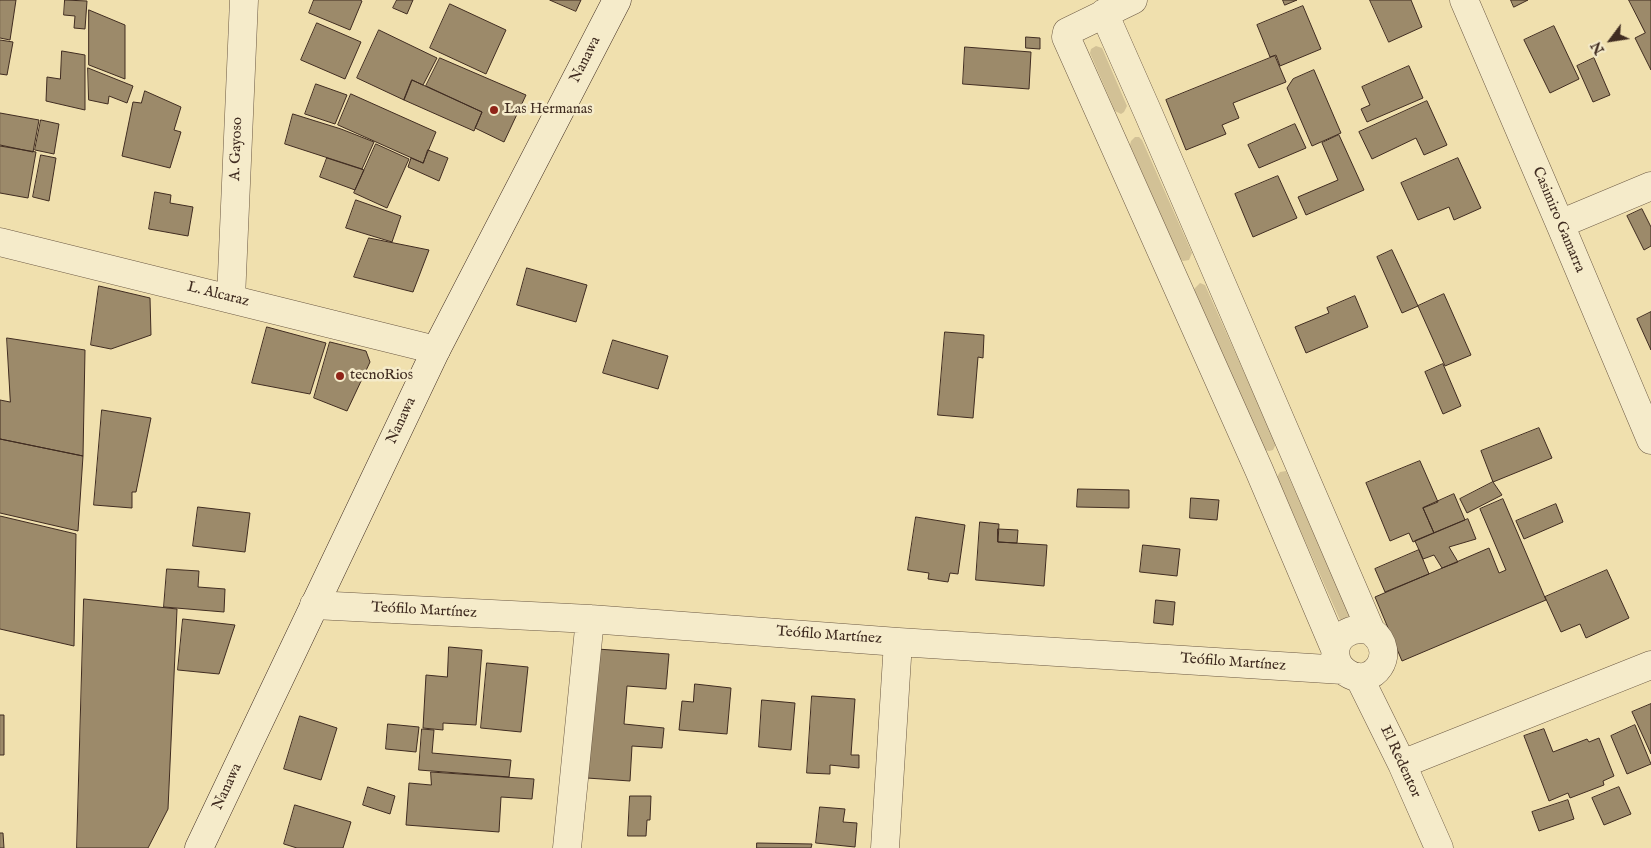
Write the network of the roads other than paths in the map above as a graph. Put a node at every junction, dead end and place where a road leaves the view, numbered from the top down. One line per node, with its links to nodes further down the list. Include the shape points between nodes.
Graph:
1 (244, 0): 13 (street, A. Gayoso)
2 (617, 0): 14 (street, Nanawa)
3 (1133, 0): 5 (street)
4 (1464, 0): 9 (street, Casimiro Gamarra)
5 (1104, 13): 6 (street); 7 (street, El Redentor, via 1067,32 1066,37)
6 (1149, 115): 7 (street); 11 (street)
7 (1109, 132): 12 (street, El Redentor)
8 (1651, 186): 9 (street)
9 (1560, 224): 15 (street, Casimiro Gamarra)
10 (0, 242): 13 (street, L. Alcaraz)
11 (1213, 263): 12 (street); 18 (street)
12 (1173, 279): 20 (street, El Redentor)
13 (231, 298): 14 (street, L. Alcaraz)
14 (436, 350): 16 (street, Nanawa)
15 (1651, 440)
16 (314, 606): 17 (street, Teófilo Martínez); 23 (street, Nanawa)
17 (590, 619): 19 (street, Teófilo Martínez); 24 (street)
18 (1371, 632): 20 (street, via 1356,629 1338,641); 20 (street, via 1377,636 1384,651 1379,667 1366,676)
19 (898, 642): 20 (street, Teófilo Martínez); 25 (street)
20 (1346, 665): 22 (street, El Redentor)
21 (1651, 665): 22 (street)
22 (1402, 764): 26 (street, El Redentor)
23 (199, 848)
24 (567, 848)
25 (885, 848)
26 (1439, 848)

